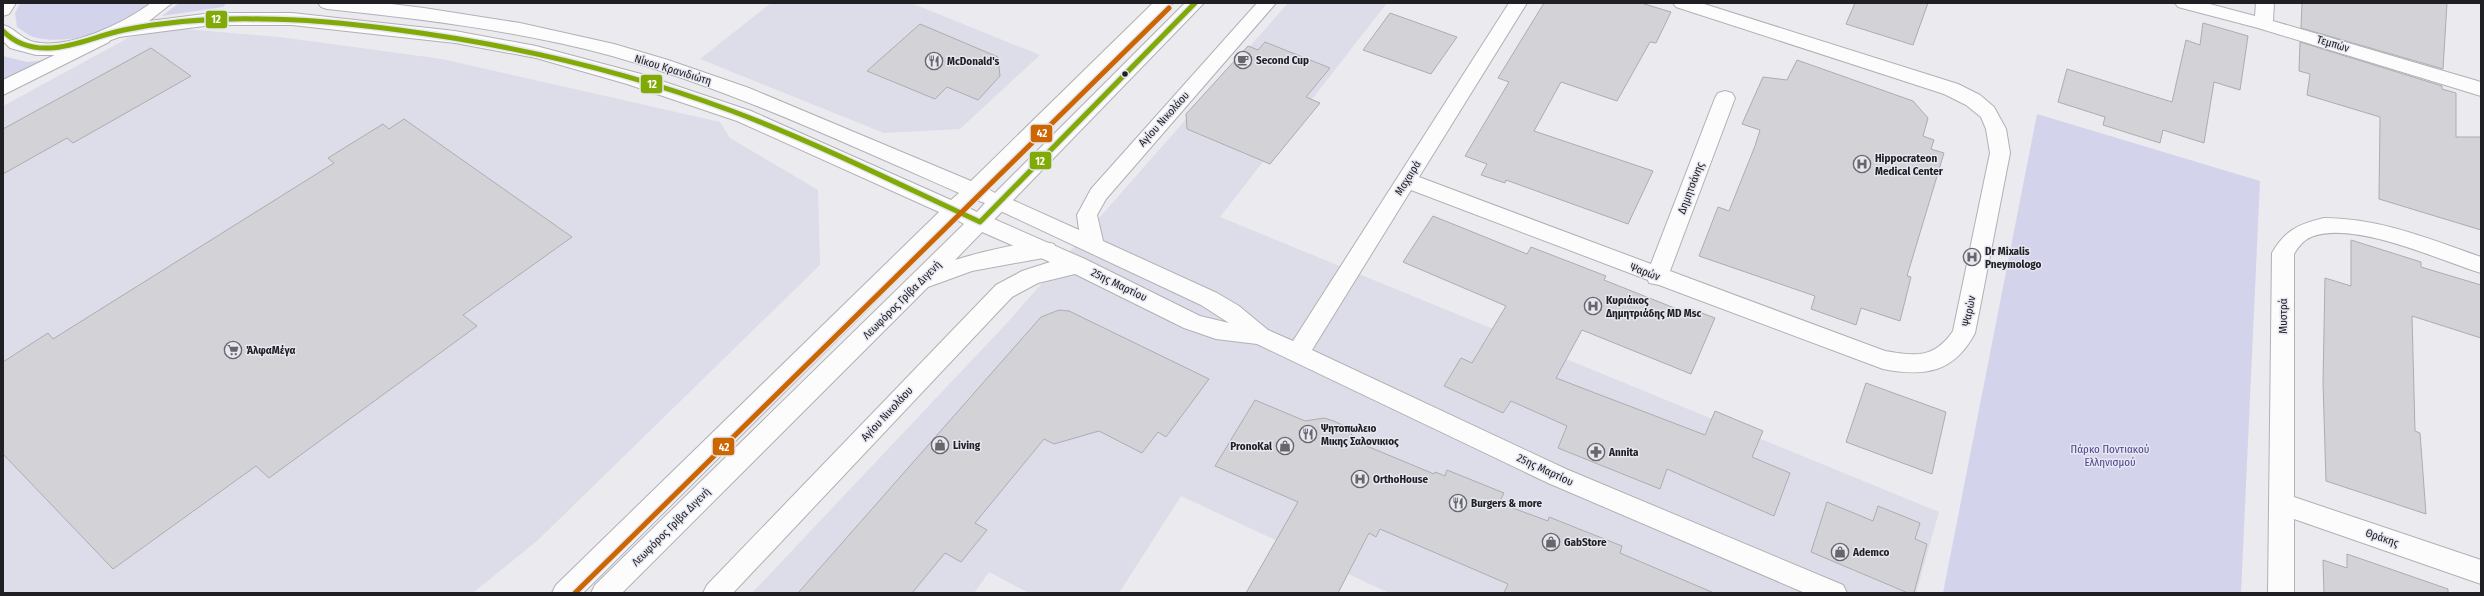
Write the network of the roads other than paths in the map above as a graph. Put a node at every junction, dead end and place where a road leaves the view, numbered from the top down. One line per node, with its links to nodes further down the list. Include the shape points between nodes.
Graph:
1 (7, 3): 11 (street)
2 (163, 3): 14 (street, via 145,17)
3 (327, 3): 19 (street, Νίκου Κρανιδιώτη, via 468,19 522,28 648,61 706,79 770,104)
4 (1164, 3): 19 (street)
5 (1195, 3): 20 (street, Λεωφόρος Γρίβα Διγενή)
6 (1267, 3): 23 (street, Αγίου Νικολάου, via 1098,194 1087,215)
7 (1518, 3): 18 (street, Μαχαιρά)
8 (1682, 3): 27 (street, Ψαρών, via 1967,96 1992,116 1998,129 2000,153 1964,333 1957,346 1934,363 1919,366 1901,364 1866,355)
9 (2184, 3): 12 (street, Τεμπών)
10 (2265, 3): 12 (street)
11 (3, 10)
12 (2264, 24): 16 (street, Τεμπών)
13 (3, 31): 14 (street, via 14,42 38,48 69,46)
14 (111, 34): 15 (street); 21 (street, Νίκου Κρανιδιώτη, via 212,19 292,19 455,37 536,52 585,64 718,106)
15 (3, 88)
16 (2481, 90)
17 (1725, 98): 27 (street, Δημητσάνης)
18 (1406, 181): 27 (street, Ψαρών); 30 (street, Μαχαιρά)
19 (973, 191): 20 (street, Νίκου Κρανιδιώτη); 21 (street)
20 (1000, 202): 22 (street, Λεωφόρος Γρίβα Διγενή); 23 (street, 25ης Μαρτίου)
21 (954, 210): 22 (street, Νίκου Κρανιδιώτη); 33 (street)
22 (980, 222): 24 (street, 25ης Μαρτίου); 28 (street, Λεωφόρος Γρίβα Διγενή)
23 (1093, 245): 29 (street, 25ης Μαρτίου, via 1209,299 1231,312)
24 (1046, 250): 25 (street, 25ης Μαρτίου); 28 (street, via 988,259 941,273)
25 (1076, 265): 29 (street, 25ης Μαρτίου, via 1192,322 1216,330); 35 (street, Αγίου Νικολάου, via 1041,272 1020,280 1004,291)
26 (2481, 265): 31 (street, Μυστρά, via 2381,232 2353,227 2327,225 2306,230 2291,240 2283,253)
27 (1657, 277)
28 (918, 284): 34 (street, Λεωφόρος Γρίβα Διγενή)
29 (1260, 336): 30 (street, 25ης Μαρτίου)
30 (1298, 353): 36 (street, 25ης Μαρτίου, via 1557,476)
31 (2282, 504): 32 (street, Θράκης); 37 (street, Μυστρά)
32 (2481, 572)
33 (565, 593)
34 (604, 593)
35 (716, 593)
36 (1834, 593)
37 (2281, 593)

